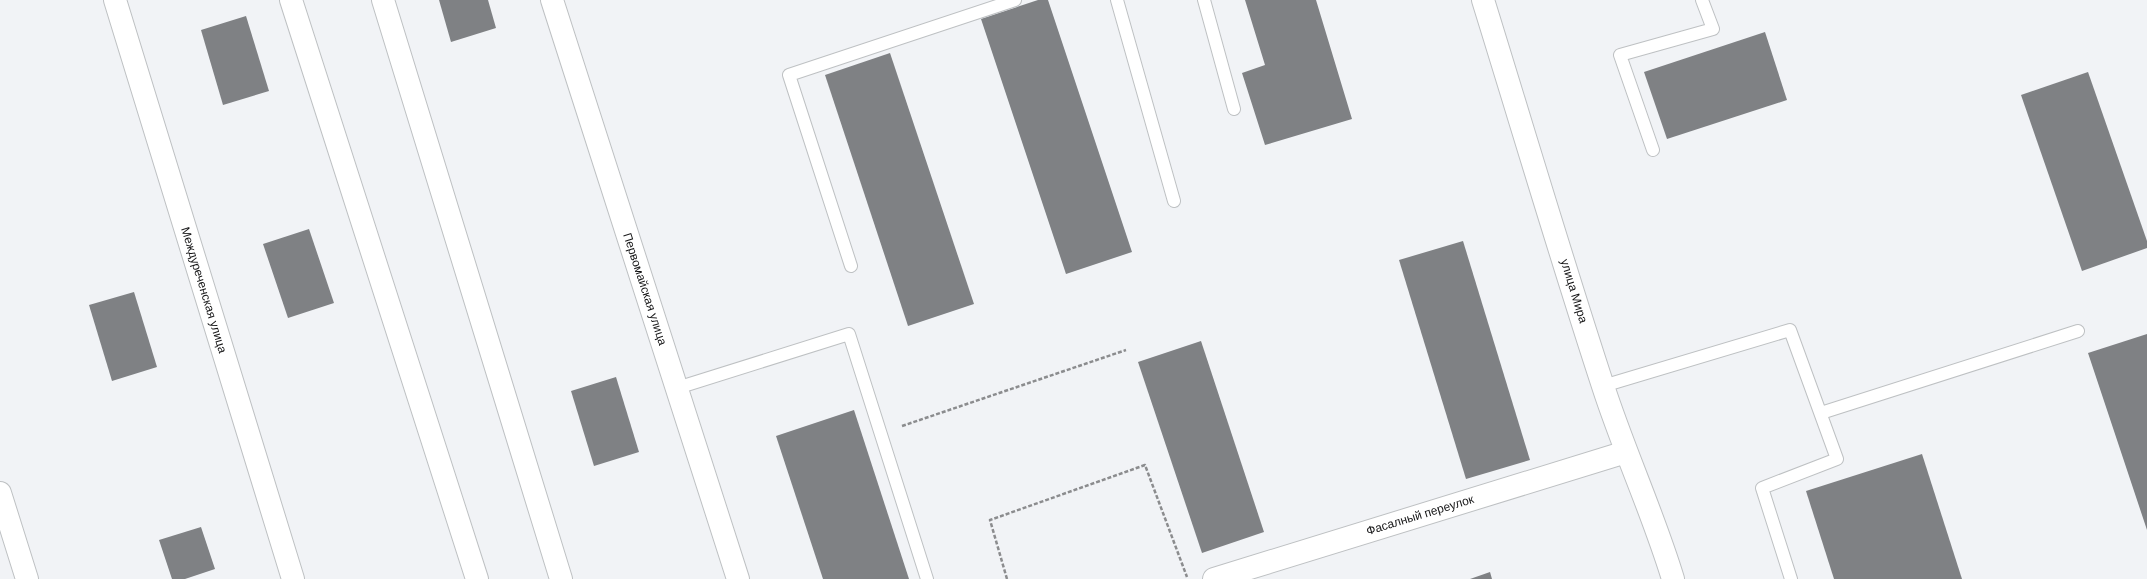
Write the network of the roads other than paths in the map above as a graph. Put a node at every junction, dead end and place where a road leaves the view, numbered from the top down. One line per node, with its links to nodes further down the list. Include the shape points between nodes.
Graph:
1 (115, 0): 21 (street, Междуреченская улица)
2 (291, 0): 22 (street)
3 (383, 0): 23 (street)
4 (552, 0): 16 (street, Первомайская улица)
5 (1015, 0): 13 (lane, via 790,75)
6 (1117, 0): 12 (lane)
7 (1204, 0): 10 (lane)
8 (1483, 0): 15 (street, улица Мира)
9 (1702, 0): 11 (lane, via 1713,29 1620,55)
10 (1234, 109)
11 (1653, 150)
12 (1174, 201)
13 (850, 266)
14 (2078, 331): 17 (lane)
15 (1603, 386): 17 (lane, via 1790,330); 18 (street, улица Мира)
16 (677, 388): 24 (street, Первомайская улица); 25 (lane, via 849,334)
17 (1821, 413): 28 (lane, via 1838,458 1762,488)
18 (1626, 452): 26 (street, Фасалный переулок); 27 (street, улица Мира, via 1660,536)
19 (0, 493): 20 (street)
20 (27, 579)
21 (293, 579)
22 (477, 579)
23 (561, 579)
24 (738, 579)
25 (927, 579)
26 (1214, 579)
27 (1673, 579)
28 (1791, 579)

